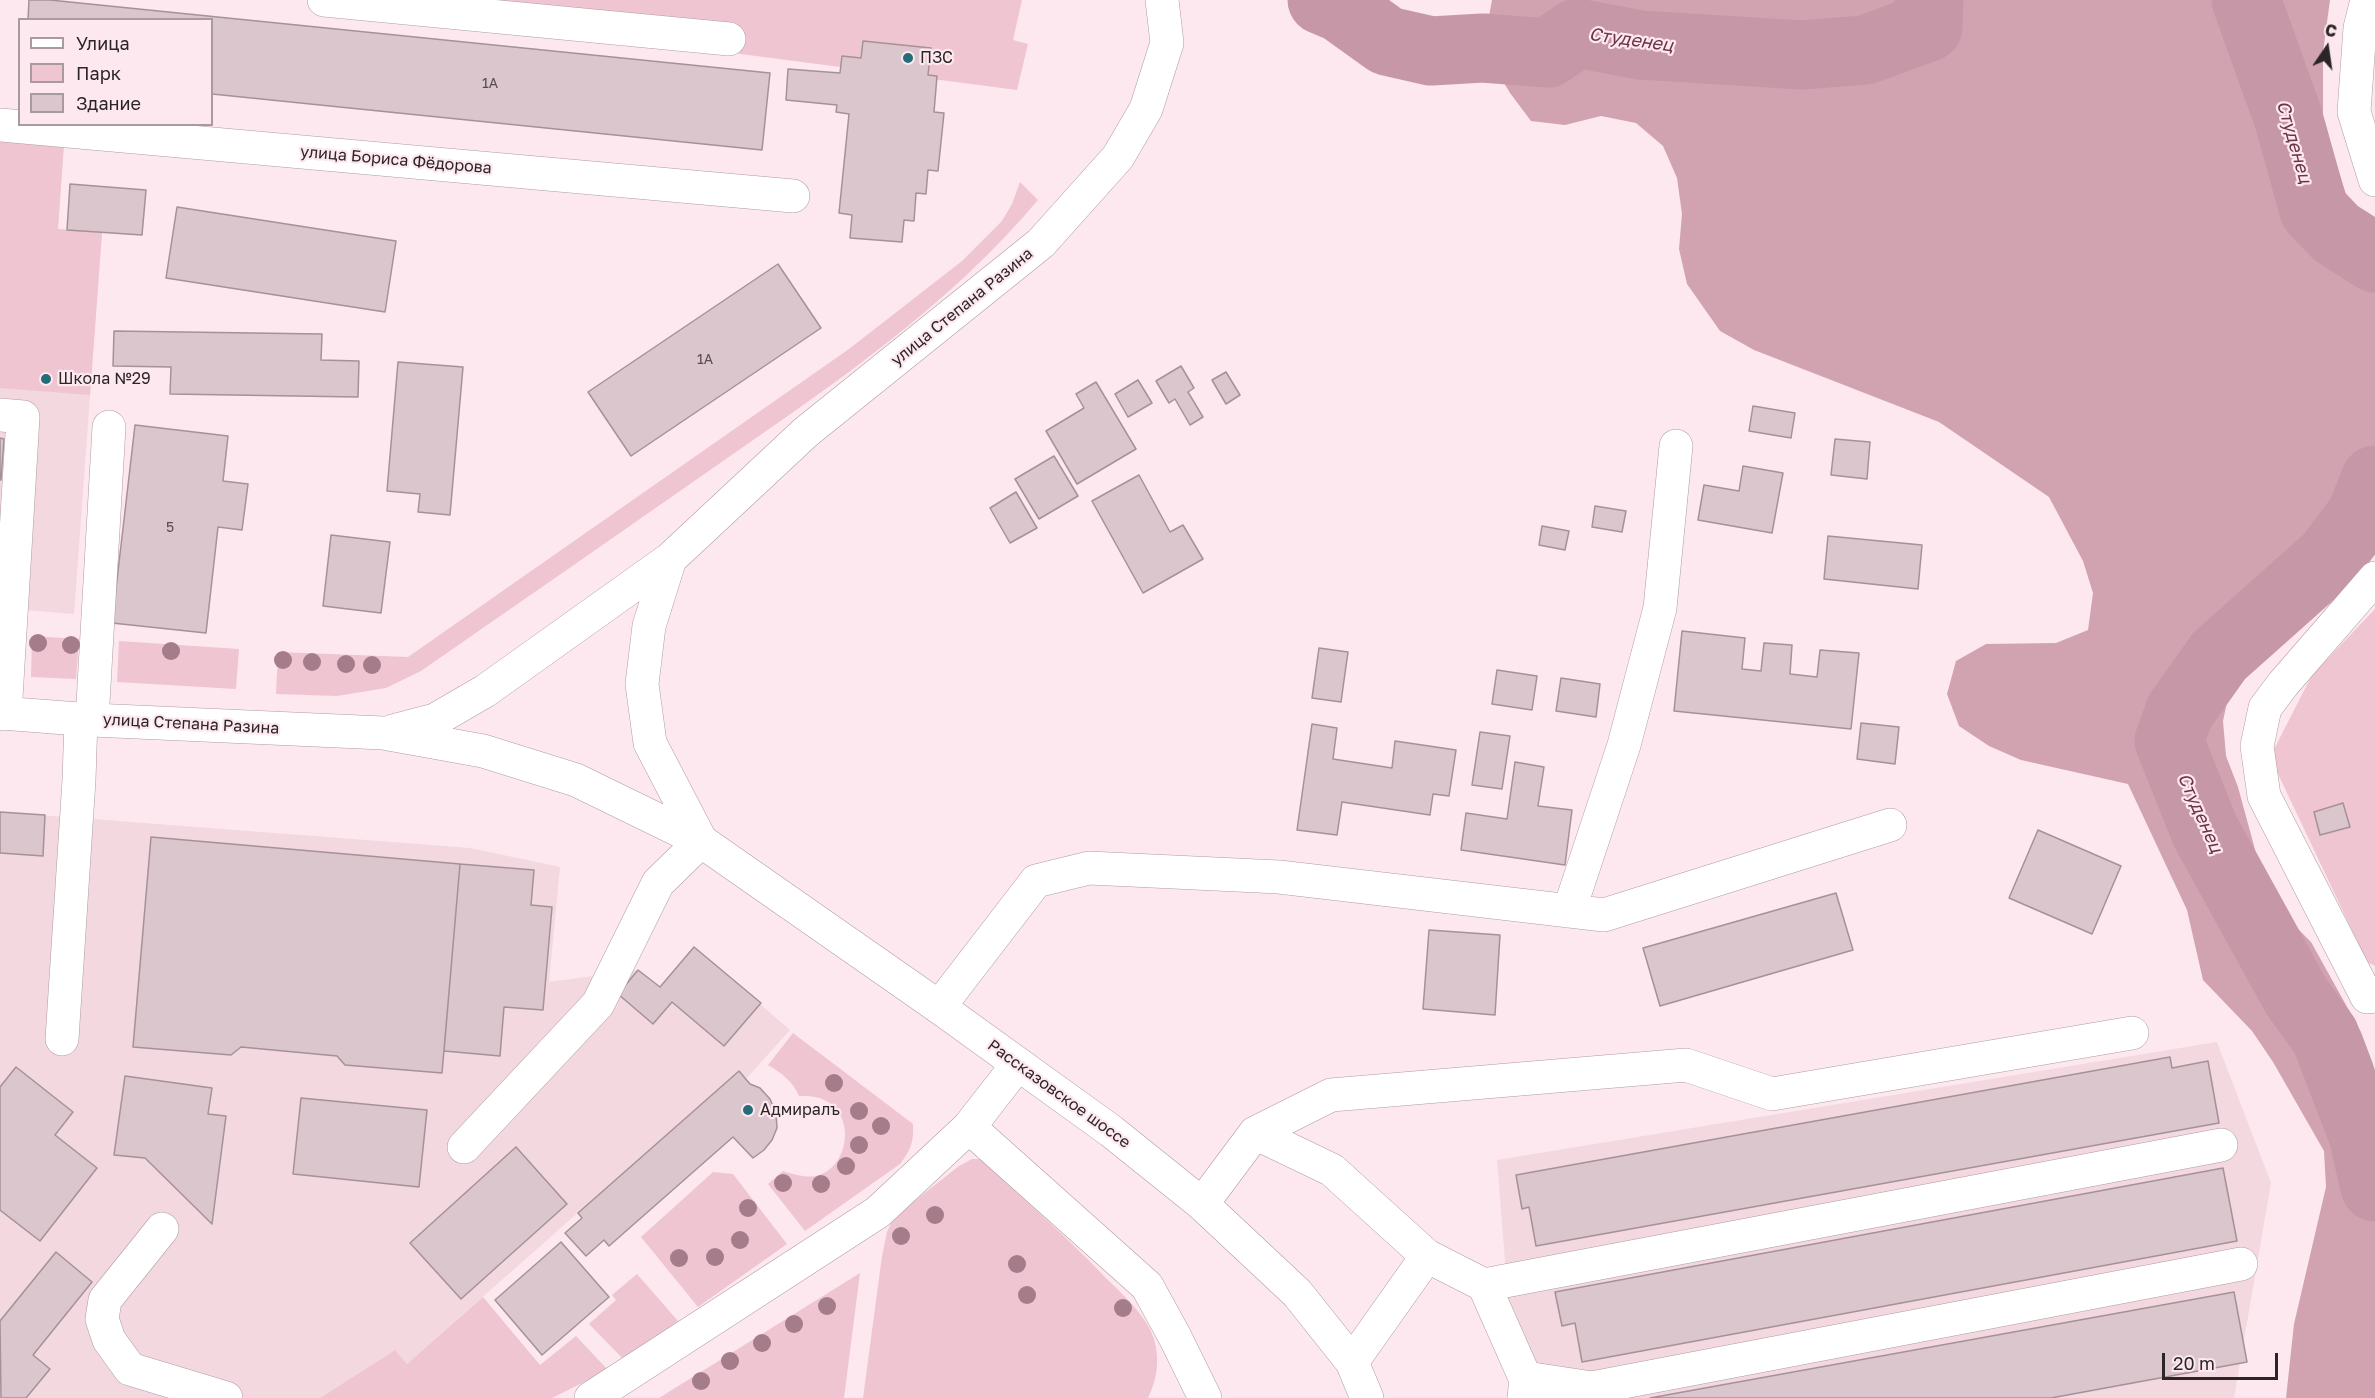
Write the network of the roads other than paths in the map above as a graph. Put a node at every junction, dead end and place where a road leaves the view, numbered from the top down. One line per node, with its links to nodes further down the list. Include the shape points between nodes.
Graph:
1 (324, 0): 4 (main road)
2 (1161, 0): 11 (main road, улица Степана Разина, via 1167,44 1146,109 1118,156 1041,243 806,432)
3 (2367, 0): 6 (main road, via 2360,28 2354,112)
4 (729, 39)
5 (0, 125): 7 (main road, улица Бориса Фёдорова)
6 (2375, 180)
7 (793, 196)
8 (0, 415): 13 (main road, via 23,417)
9 (109, 427): 14 (main road)
10 (1676, 446): 18 (main road, via 1660,608 1624,745)
11 (670, 559): 15 (main road, улица Степана Разина, via 485,691 435,720); 17 (main road, via 649,626 642,684 650,743)
12 (2375, 578): 19 (main road, via 2265,708 2257,746 2264,796)
13 (2, 713): 14 (main road, улица Степана Разина)
14 (86, 720): 15 (main road, улица Степана Разина); 22 (main road)
15 (383, 733): 17 (main road, Рассказовское шоссе, via 483,751 576,780)
16 (1890, 825): 18 (main road, via 1604,915)
17 (701, 841): 20 (main road, Рассказовское шоссе); 27 (main road, via 658,883 598,1004)
18 (1569, 911): 20 (main road, via 1279,877 1089,868 1036,881)
19 (2372, 1006)
20 (939, 1007): 23 (main road, Рассказовское шоссе)
21 (2132, 1033): 25 (main road, via 1772,1094 1686,1065 1331,1095)
22 (63, 1039)
23 (1018, 1064): 24 (main road); 28 (main road, Рассказовское шоссе)
24 (969, 1127): 36 (main road, via 878,1212); 37 (main road, via 1147,1286)
25 (1255, 1133): 28 (main road); 30 (main road, via 1332,1170)
26 (2221, 1145): 32 (main road)
27 (464, 1147)
28 (1202, 1204): 33 (main road, Рассказовское шоссе, via 1297,1293)
29 (162, 1228): 35 (main road, via 105,1300 102,1319 109,1340 130,1369)
30 (1426, 1256): 32 (main road); 33 (main road)
31 (2241, 1264): 34 (main road, via 1592,1388)
32 (1484, 1285): 34 (main road)
33 (1352, 1362): 38 (main road, Рассказовское шоссе)
34 (1528, 1392)
35 (226, 1398)
36 (591, 1398)
37 (1205, 1398)
38 (1367, 1398)

